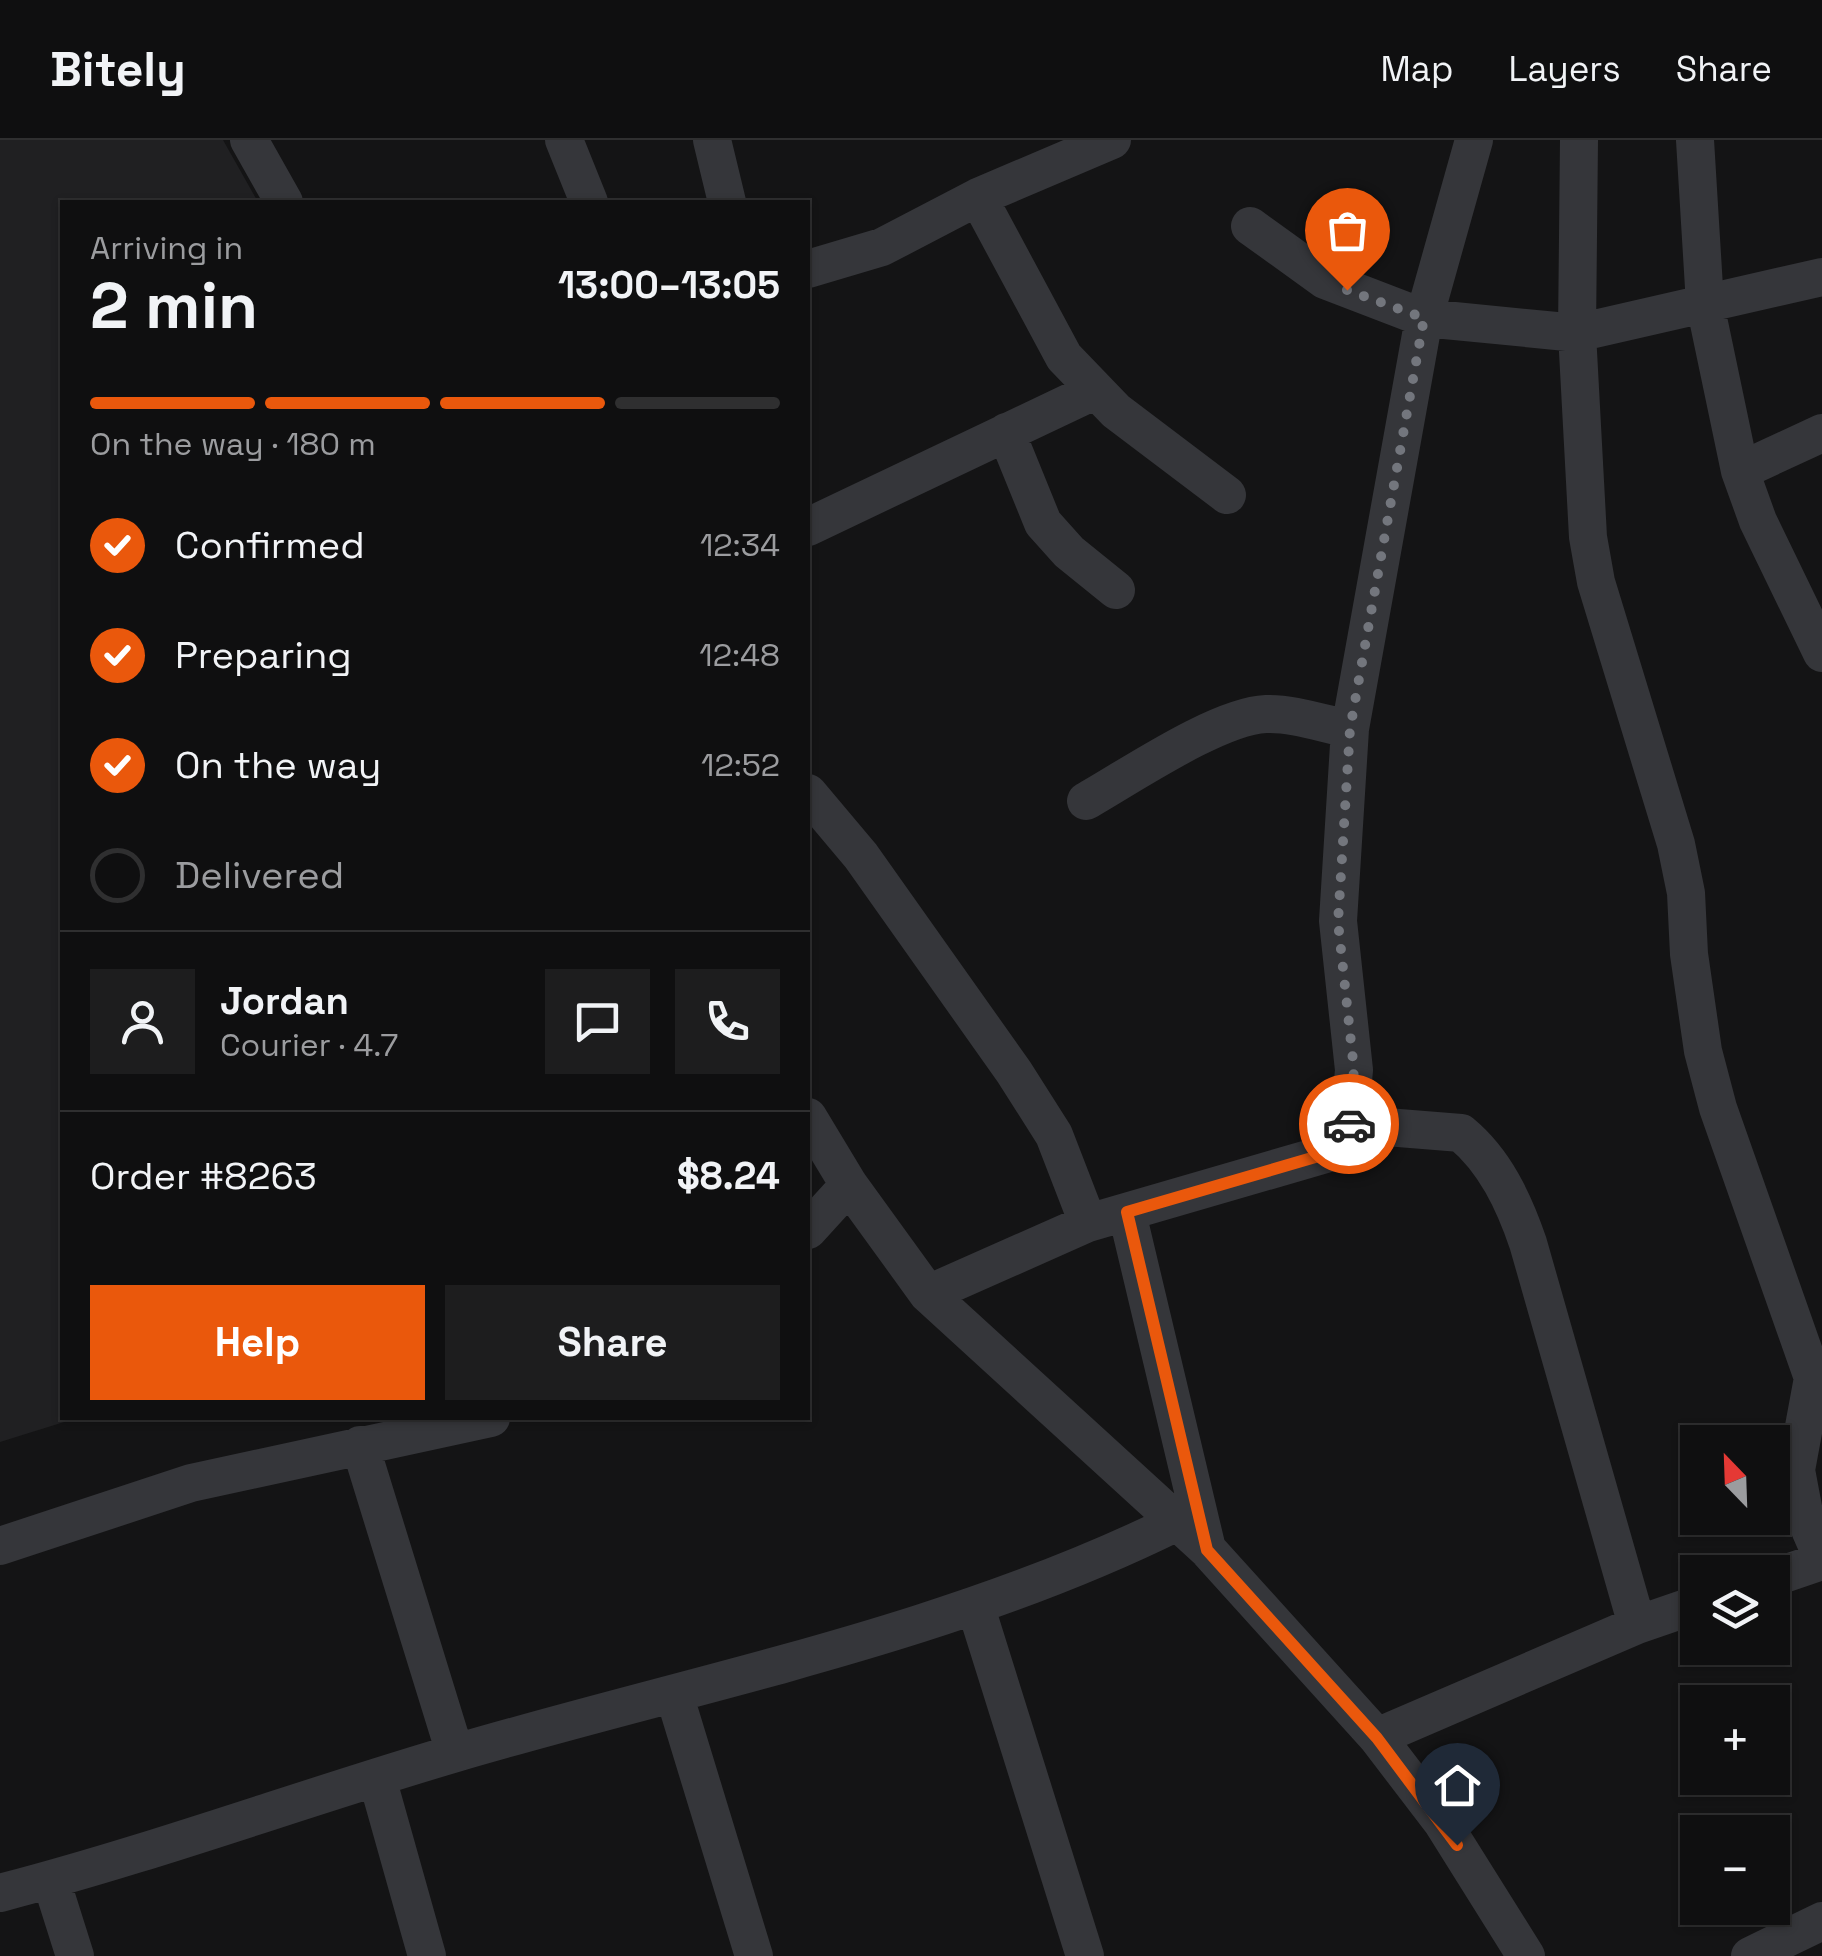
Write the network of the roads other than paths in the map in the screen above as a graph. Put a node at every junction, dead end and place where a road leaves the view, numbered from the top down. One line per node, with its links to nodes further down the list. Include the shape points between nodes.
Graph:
1 (250, 140): 9 (street)
2 (564, 140): 10 (street)
3 (712, 140): 11 (street)
4 (1474, 140): 16 (street)
5 (1579, 140): 17 (street)
6 (1695, 140): 15 (street)
7 (1096, 143): 8 (street)
8 (978, 198): 13 (street, via 882,247); 18 (street, via 1064,356)
9 (283, 200)
10 (588, 200)
11 (727, 200)
12 (1250, 226): 16 (street, via 1325,280)
13 (810, 268)
14 (1822, 277): 15 (street)
15 (1705, 304): 17 (street); 21 (street)
16 (1424, 318): 17 (street); 26 (street)
17 (1576, 333): 36 (street, via 1588,537 1676,844 1703,1050 1718,1108)
18 (1096, 390): 19 (street); 22 (street)
19 (1006, 432): 23 (street); 24 (street, via 1043,523)
20 (1822, 432): 21 (street)
21 (1740, 470): 25 (street)
22 (1228, 495)
23 (810, 526)
24 (1116, 590)
25 (1822, 653)
26 (1350, 729): 28 (street, via 1268,714 1240,720); 30 (street, via 1338,922 1354,1070)
27 (810, 795): 33 (street, via 861,856 1014,1072 1054,1135)
28 (1086, 800)
29 (810, 1120): 31 (street)
30 (1349, 1124): 32 (street, via 1329,1153); 46 (street, via 1462,1134 1490,1164 1518,1214 1533,1260)
31 (849, 1185): 34 (street); 35 (street)
32 (1127, 1212): 33 (street); 41 (street)
33 (1088, 1223): 35 (street)
34 (810, 1228)
35 (928, 1294): 39 (street)
36 (1818, 1372): 42 (street, via 1796,1470)
37 (481, 1420): 38 (street)
38 (360, 1445): 40 (street, via 191,1483); 49 (street)
39 (1175, 1523): 41 (street); 44 (street)
40 (0, 1546)
41 (1207, 1550): 48 (street)
42 (1822, 1559): 43 (street)
43 (1790, 1571)
44 (976, 1608): 47 (street); 57 (street)
45 (1680, 1610): 46 (street)
46 (1637, 1625): 48 (street)
47 (674, 1694): 49 (street); 56 (street)
48 (1377, 1738): 58 (street, via 1442,1822)
49 (455, 1753): 50 (street)
50 (377, 1778): 51 (street); 55 (street)
51 (51, 1880): 52 (street); 54 (street)
52 (0, 1893)
53 (1822, 1922): 59 (street)
54 (75, 1956)
55 (427, 1956)
56 (754, 1956)
57 (1085, 1956)
58 (1526, 1956)
59 (1750, 1956)

